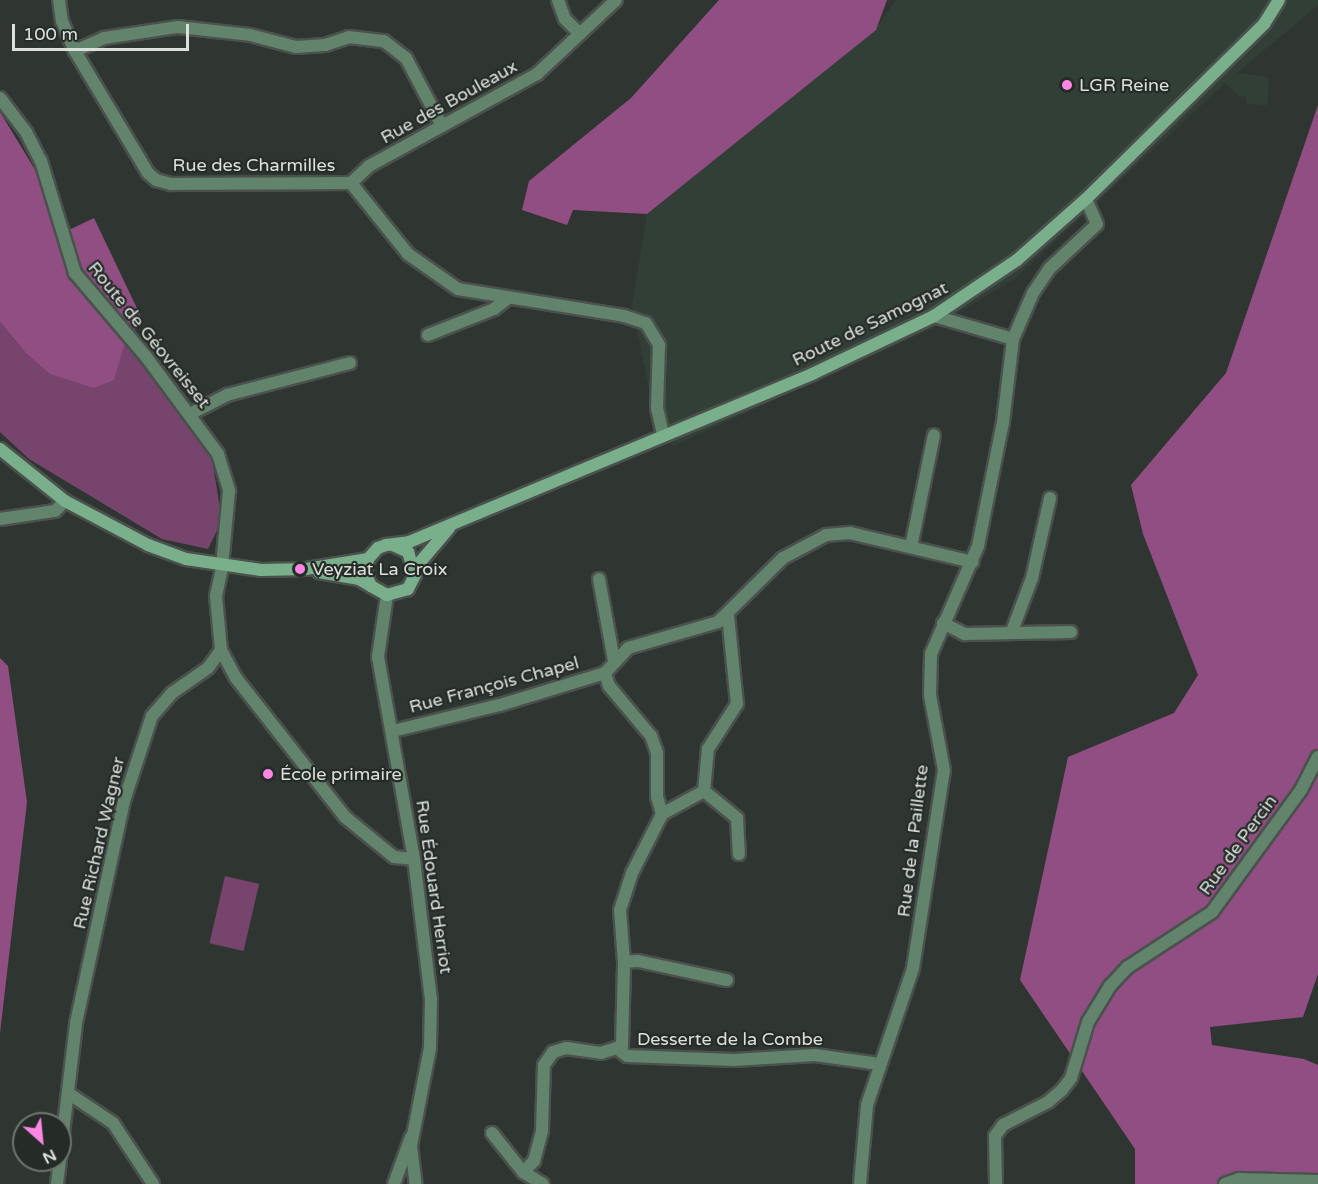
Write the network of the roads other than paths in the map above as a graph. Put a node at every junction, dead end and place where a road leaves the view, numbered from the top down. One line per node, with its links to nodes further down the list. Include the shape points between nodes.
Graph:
1 (59, 0): 6 (street, Rue des Charmilles, via 62,21)
2 (558, 0): 5 (street, via 565,19)
3 (616, 0): 5 (street, Rue des Bouleaux)
4 (1279, 0): 10 (main road, Route de Samognat, via 1264,24)
5 (580, 34): 8 (street, Rue des Bouleaux, via 537,74)
6 (75, 51): 8 (street, via 104,38 178,27 250,35 296,47 326,45 349,37 375,39 406,58); 9 (street, Rue des Charmilles, via 148,173 156,180 171,184)
7 (0, 98): 16 (street, Route de Géovreisset, via 26,132 41,161 75,273)
8 (442, 126): 9 (street, Rue des Bouleaux, via 369,166)
9 (351, 183): 11 (street, Rue des Charmilles, via 397,242 440,279 458,289)
10 (1086, 199): 12 (main road, Route de Samognat, via 1017,260); 14 (street, Rue de la Paillette, via 1096,224 1050,268 1033,293)
11 (508, 298): 13 (street, via 494,309); 17 (street, Rue des Charmilles, via 646,323 659,345 657,408)
12 (934, 316): 14 (street); 17 (main road, Route de Samognat, via 840,362)
13 (428, 335)
14 (1013, 339): 27 (street, Rue de la Paillette, via 1003,422)
15 (350, 363): 16 (street, via 227,395)
16 (190, 414): 28 (street, Route de Géovreisset, via 214,446 227,474 230,509)
17 (663, 435): 23 (main road, Route de Samognat)
18 (934, 435): 25 (street)
19 (0, 449): 21 (main road)
20 (1050, 498): 36 (street, via 1032,578)
21 (66, 501): 22 (street, via 51,512); 28 (main road, via 148,545)
22 (0, 519)
23 (457, 520): 24 (main road, Route de Samognat, via 409,543); 29 (main road, Route de Samognat, via 430,546)
24 (393, 545): 26 (main road, via 378,548); 29 (main road, via 408,552)
25 (911, 547): 27 (street, Rue François Chapel); 34 (street, Rue François Chapel, via 850,533 826,535 783,558)
26 (368, 559): 30 (main road); 32 (main road, via 365,573)
27 (973, 562): 35 (street, Rue de la Paillette)
28 (222, 567): 30 (main road); 38 (street, via 216,596)
29 (416, 567): 33 (main road, via 408,589)
30 (306, 569): 32 (main road, via 359,579)
31 (598, 579): 39 (street)
32 (370, 586): 33 (main road)
33 (387, 595): 41 (street, Rue Édouard Herriot, via 378,657)
34 (728, 615): 39 (street, Rue François Chapel, via 708,626 645,641 628,648); 43 (street, via 737,704 708,749)
35 (943, 623): 36 (street, via 965,634); 50 (street, Rue de la Paillette, via 931,654 928,681 943,778 914,968)
36 (1012, 631): 37 (street)
37 (1071, 632)
38 (221, 650): 46 (street, via 236,678 345,816 384,850 398,858); 51 (street, Rue Richard Wagner, via 208,668 161,704 145,730 104,887 78,1011)
39 (614, 661): 40 (street, Rue François Chapel)
40 (605, 673): 41 (street, Rue François Chapel, via 500,705); 44 (street, Rue François Chapel, via 609,686 651,736 657,753 657,797)
41 (393, 731): 46 (street, Rue Édouard Herriot)
42 (1318, 757): 62 (street, Rue de Percin, via 1301,790 1212,912 1128,967 1110,986 1089,1022 1071,1078 1062,1090 1048,1102 1003,1125 995,1136)
43 (704, 791): 44 (street); 45 (street, via 737,818)
44 (662, 814): 47 (street, via 632,873 620,910)
45 (740, 854)
46 (414, 859): 54 (street, Rue Édouard Herriot, via 430,966 432,1026)
47 (624, 962): 48 (street); 49 (street, via 624,1033)
48 (727, 980)
49 (618, 1049): 50 (street, Desserte de la Combe, via 627,1056 734,1060 815,1055); 55 (street, via 601,1053 566,1048 549,1058 544,1065 542,1131 534,1161)
50 (879, 1064): 61 (street, Rue de la Paillette, via 862,1130)
51 (68, 1093): 52 (street, Rue Richard Wagner); 57 (street, via 113,1123)
52 (66, 1112)
53 (492, 1133): 55 (street)
54 (412, 1135): 58 (street); 59 (street, Rue Édouard Herriot)
55 (523, 1172): 60 (street)
56 (1318, 1181): 63 (street, via 1239,1179)
57 (153, 1184)
58 (394, 1184)
59 (416, 1184)
60 (543, 1184)
61 (860, 1184)
62 (996, 1184)
63 (1225, 1184)

